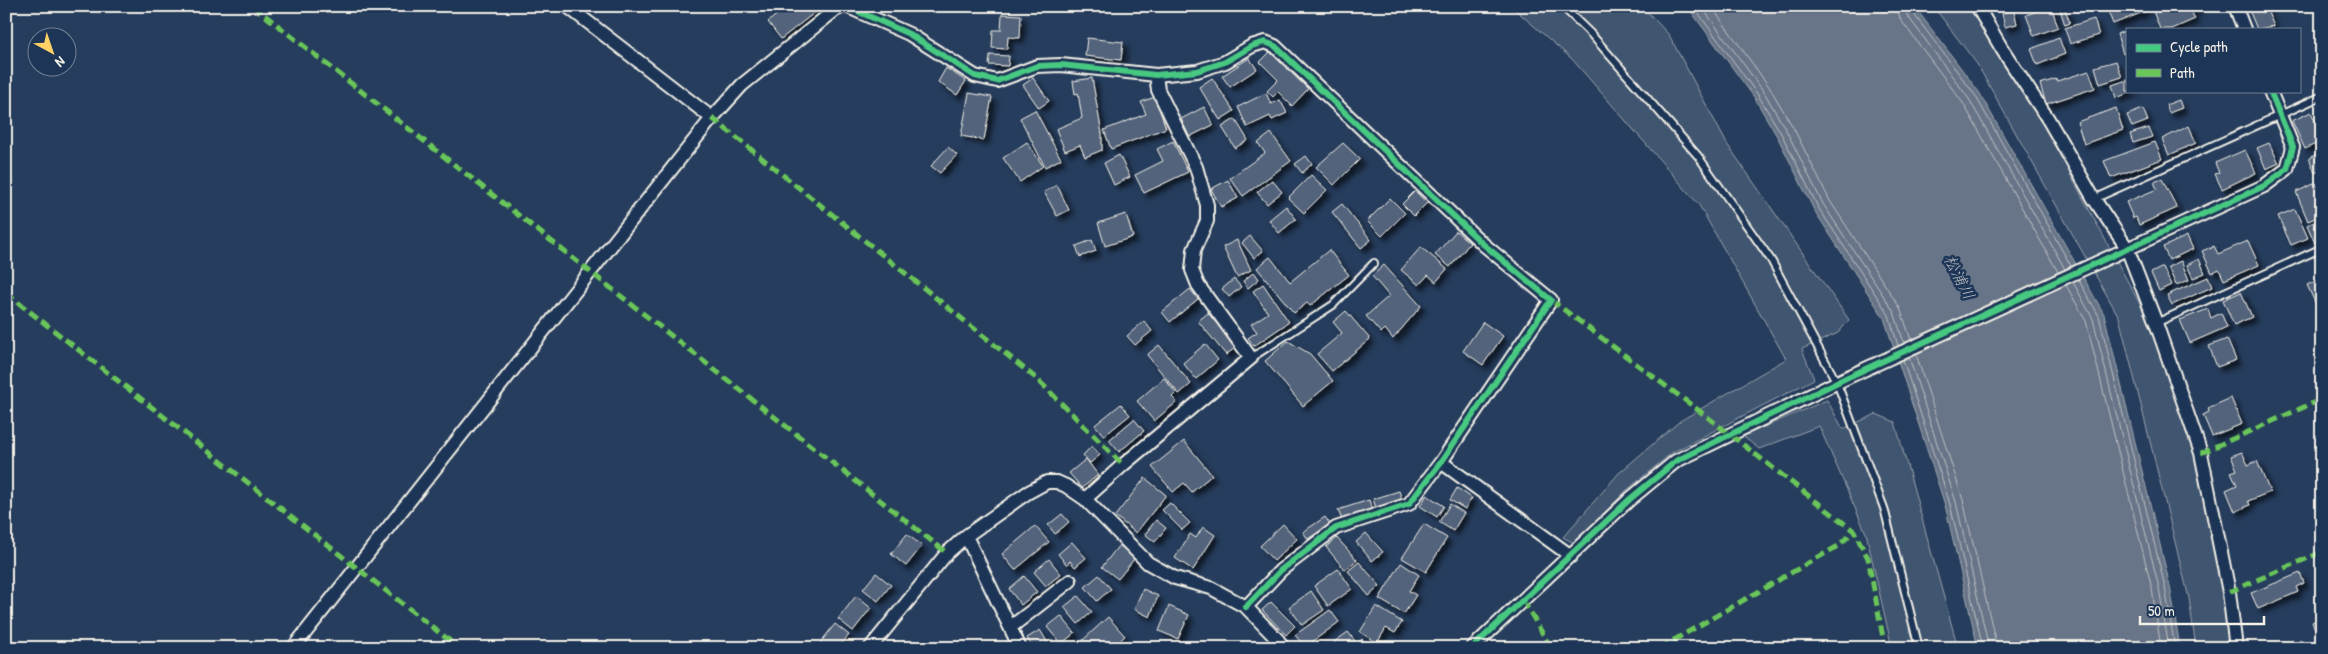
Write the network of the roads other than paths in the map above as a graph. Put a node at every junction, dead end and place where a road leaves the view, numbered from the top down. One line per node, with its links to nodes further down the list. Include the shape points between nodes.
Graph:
1 (567, 6): 11 (street)
2 (845, 6): 7 (street, via 909,34 975,76 997,81 1037,66 1061,65); 11 (street, via 835,10 742,85)
3 (1562, 6): 18 (lane, via 1590,33 1698,156 1771,260)
4 (1977, 6): 12 (street)
5 (2234, 6): 6 (street)
6 (2244, 28)
7 (1156, 75): 17 (street, via 1158,90 1196,167 1207,205 1207,221 1194,250 1192,270 1198,285); 19 (street, via 1206,68 1265,42 1275,46 1483,244 1552,300)
8 (2270, 92): 10 (street)
9 (2322, 96): 10 (lane)
10 (2280, 115): 12 (lane); 13 (street, via 2292,147 2287,170 2264,186)
11 (712, 118): 26 (street)
12 (2094, 199): 13 (street)
13 (2126, 248): 16 (street); 18 (street)
14 (2322, 248): 16 (lane)
15 (1374, 263): 17 (lane, via 1332,304)
16 (2156, 322): 32 (street, via 2201,453 2229,592)
17 (1251, 358): 20 (street)
18 (1843, 380): 22 (street, via 1676,460); 31 (lane, via 1884,508)
19 (1441, 462): 22 (street); 24 (street, via 1409,504 1336,528 1281,570)
20 (1085, 499): 21 (street, via 1066,486 1047,482); 24 (street, via 1148,563 1174,578 1211,588)
21 (966, 536): 25 (street); 27 (street, via 947,553)
22 (1571, 556): 30 (street)
23 (1070, 581): 25 (street)
24 (1246, 607): 29 (street)
25 (1011, 627): 28 (street)
26 (293, 648)
27 (870, 648)
28 (1020, 648)
29 (1283, 648)
30 (1472, 648)
31 (1919, 648)
32 (2236, 648)

